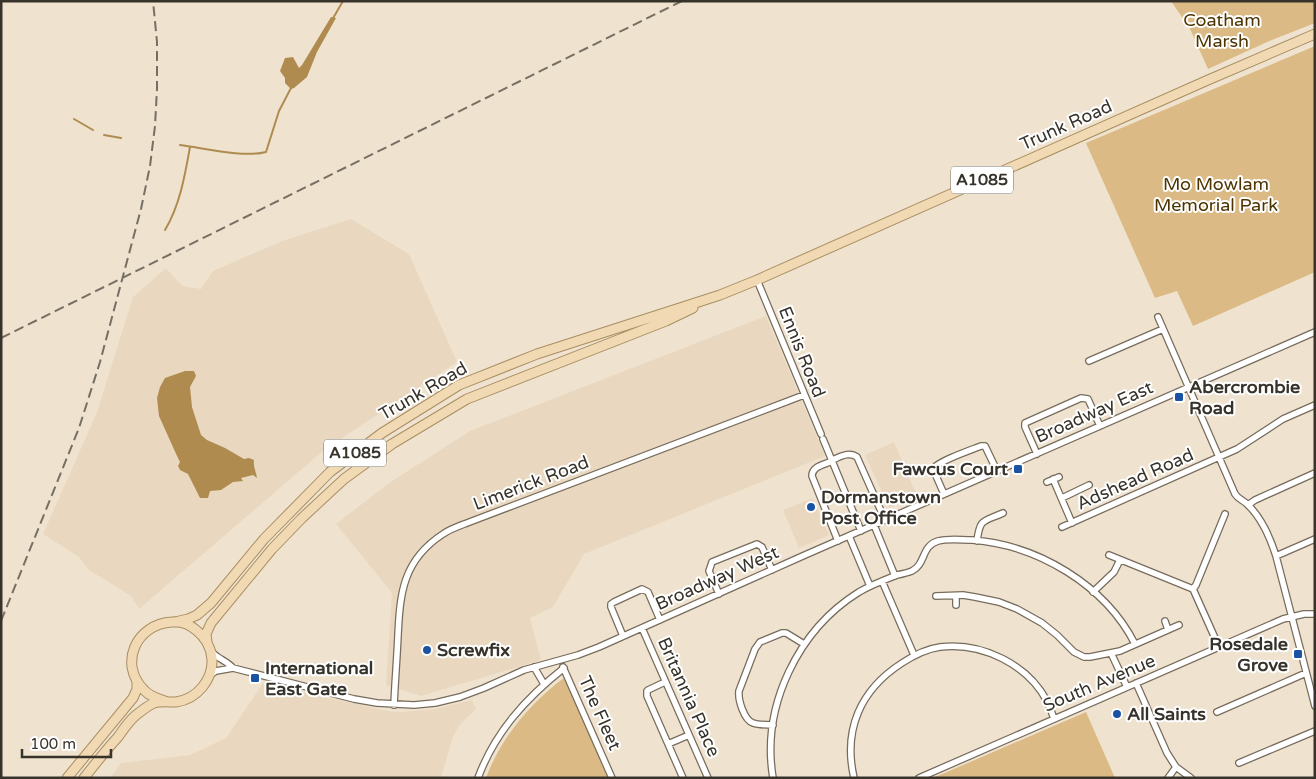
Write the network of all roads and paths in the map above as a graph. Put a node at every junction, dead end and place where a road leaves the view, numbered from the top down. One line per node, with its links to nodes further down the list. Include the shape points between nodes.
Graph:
1 (1315, 34): 2 (main road, Trunk Road / A1085)
2 (757, 280): 3 (main road, Trunk Road / A1085); 9 (street, Ennis Road)
3 (720, 295): 50 (main road, Trunk Road / A1085, via 537,354 459,385 382,433 330,472 264,539 211,603 196,615); 57 (main road, Trunk Road / A1085, via 666,321 467,399 392,444 344,479 272,550 211,623 206,634)
4 (1158, 317): 5 (street)
5 (1163, 328): 7 (street); 8 (street)
6 (1315, 332): 8 (street, Broadway East)
7 (1089, 361)
8 (1189, 387): 11 (street, Broadway East); 13 (street)
9 (804, 395): 14 (street, Ennis Road); 73 (street, Limerick Road, via 467,523 437,538 419,556 404,585)
10 (1315, 405): 13 (street, Adshead Road, via 1283,419)
11 (1100, 426): 12 (street, Broadway East); 12 (street, via 1088,399 1081,398 1025,423)
12 (1037, 454): 15 (street, Broadway East)
13 (1220, 458): 21 (street, via 1235,494); 25 (street, Adshead Road)
14 (832, 461): 24 (street, via 848,454 857,457); 28 (street, Ennis Road); 31 (street, via 814,469 812,476)
15 (997, 472): 19 (street, Broadway East); 19 (street, via 983,445 936,465 933,469)
16 (1315, 473): 21 (street)
17 (1047, 482): 20 (street, via 1056,478)
18 (1089, 486): 20 (street)
19 (944, 494): 24 (street, Broadway East)
20 (1062, 498): 25 (street)
21 (1248, 505): 34 (street, via 1266,529)
22 (1003, 513): 32 (street, via 982,523)
23 (1225, 514): 40 (street)
24 (885, 520): 26 (street, Broadway West)
25 (1072, 522): 27 (street, Adshead Road)
26 (874, 525): 28 (street, Broadway West); 37 (street)
27 (1062, 527)
28 (861, 531): 29 (street, Broadway West)
29 (849, 536): 31 (street, Broadway West); 39 (street)
30 (1315, 539): 34 (street)
31 (838, 541): 36 (street, Broadway West)
32 (977, 541): 37 (street, via 937,541 926,549 916,568); 41 (street, via 1034,555 1068,573)
33 (1109, 555): 35 (street)
34 (1276, 556): 47 (street)
35 (1120, 560): 40 (street); 41 (street, via 1114,572)
36 (772, 570): 42 (street, Broadway West); 42 (street, via 762,547 756,544 712,562 709,571)
37 (895, 576): 38 (street)
38 (882, 581): 39 (street); 60 (street)
39 (870, 586): 55 (street, via 831,614)
40 (1193, 589): 58 (street)
41 (1093, 592): 56 (street, via 1114,612)
42 (719, 594): 48 (street, Broadway West)
43 (936, 596): 44 (street)
44 (956, 596): 45 (street); 59 (street, via 993,601 1026,613 1078,655 1090,657)
45 (956, 605)
46 (1315, 614): 47 (street, South Avenue)
47 (1292, 617): 58 (street, South Avenue); 65 (street)
48 (660, 620): 52 (street, Broadway West); 54 (street, via 648,592 642,589 611,604)
49 (1165, 621): 53 (street)
50 (176, 622): 57 (main road, via 194,628); 67 (main road, A1085, via 154,626 136,644 132,659)
51 (1179, 625): 53 (street)
52 (642, 628): 54 (street, Broadway West); 68 (street, Britannia Place)
53 (1168, 630): 56 (street)
54 (623, 636): 61 (street, Broadway West)
55 (804, 644): 77 (street, via 784,684); 77 (street, via 782,633 760,642 755,649 739,699 751,723)
56 (1135, 644): 59 (street)
57 (209, 646): 63 (street, via 217,658); 66 (main road, A1085, via 212,659)
58 (1219, 647): 69 (street, South Avenue)
59 (1111, 653): 71 (street)
60 (914, 655): 76 (street, via 949,647 979,650 1000,657 1031,680 1047,702); 90 (street, via 880,680 860,708 851,734)
61 (560, 660): 62 (street, Broadway West); 64 (street, The Fleet)
62 (534, 667): 70 (street); 73 (street, Broadway West, via 460,697)
63 (233, 668): 66 (street); 73 (street, Broadway West, via 354,699)
64 (564, 668): 70 (street); 86 (street, The Fleet)
65 (1306, 673): 74 (street); 75 (street)
66 (210, 675): 72 (main road, via 193,696)
67 (137, 681): 72 (main road, via 155,698); 83 (main road, via 133,698)
68 (665, 682): 79 (street, Britannia Place); 80 (street, via 646,694)
69 (1136, 683): 71 (street, South Avenue); 82 (street, via 1166,753)
70 (544, 684): 85 (street, via 500,733)
71 (1127, 687): 76 (street, South Avenue)
72 (168, 702): 84 (main road, via 155,703 134,717)
73 (394, 705)
74 (1315, 706)
75 (1218, 712)
76 (1054, 719): 91 (street, South Avenue)
77 (773, 725): 89 (street, via 770,757)
78 (1315, 731): 81 (street)
79 (689, 735): 80 (street); 88 (street, Britannia Place)
80 (668, 744): 87 (street)
81 (1239, 763)
82 (1176, 767): 92 (street); 93 (street)
83 (68, 778)
84 (84, 778)
85 (478, 778)
86 (612, 778)
87 (683, 778)
88 (708, 778)
89 (773, 778)
90 (854, 778)
91 (919, 778)
92 (1168, 778)
93 (1191, 778)

